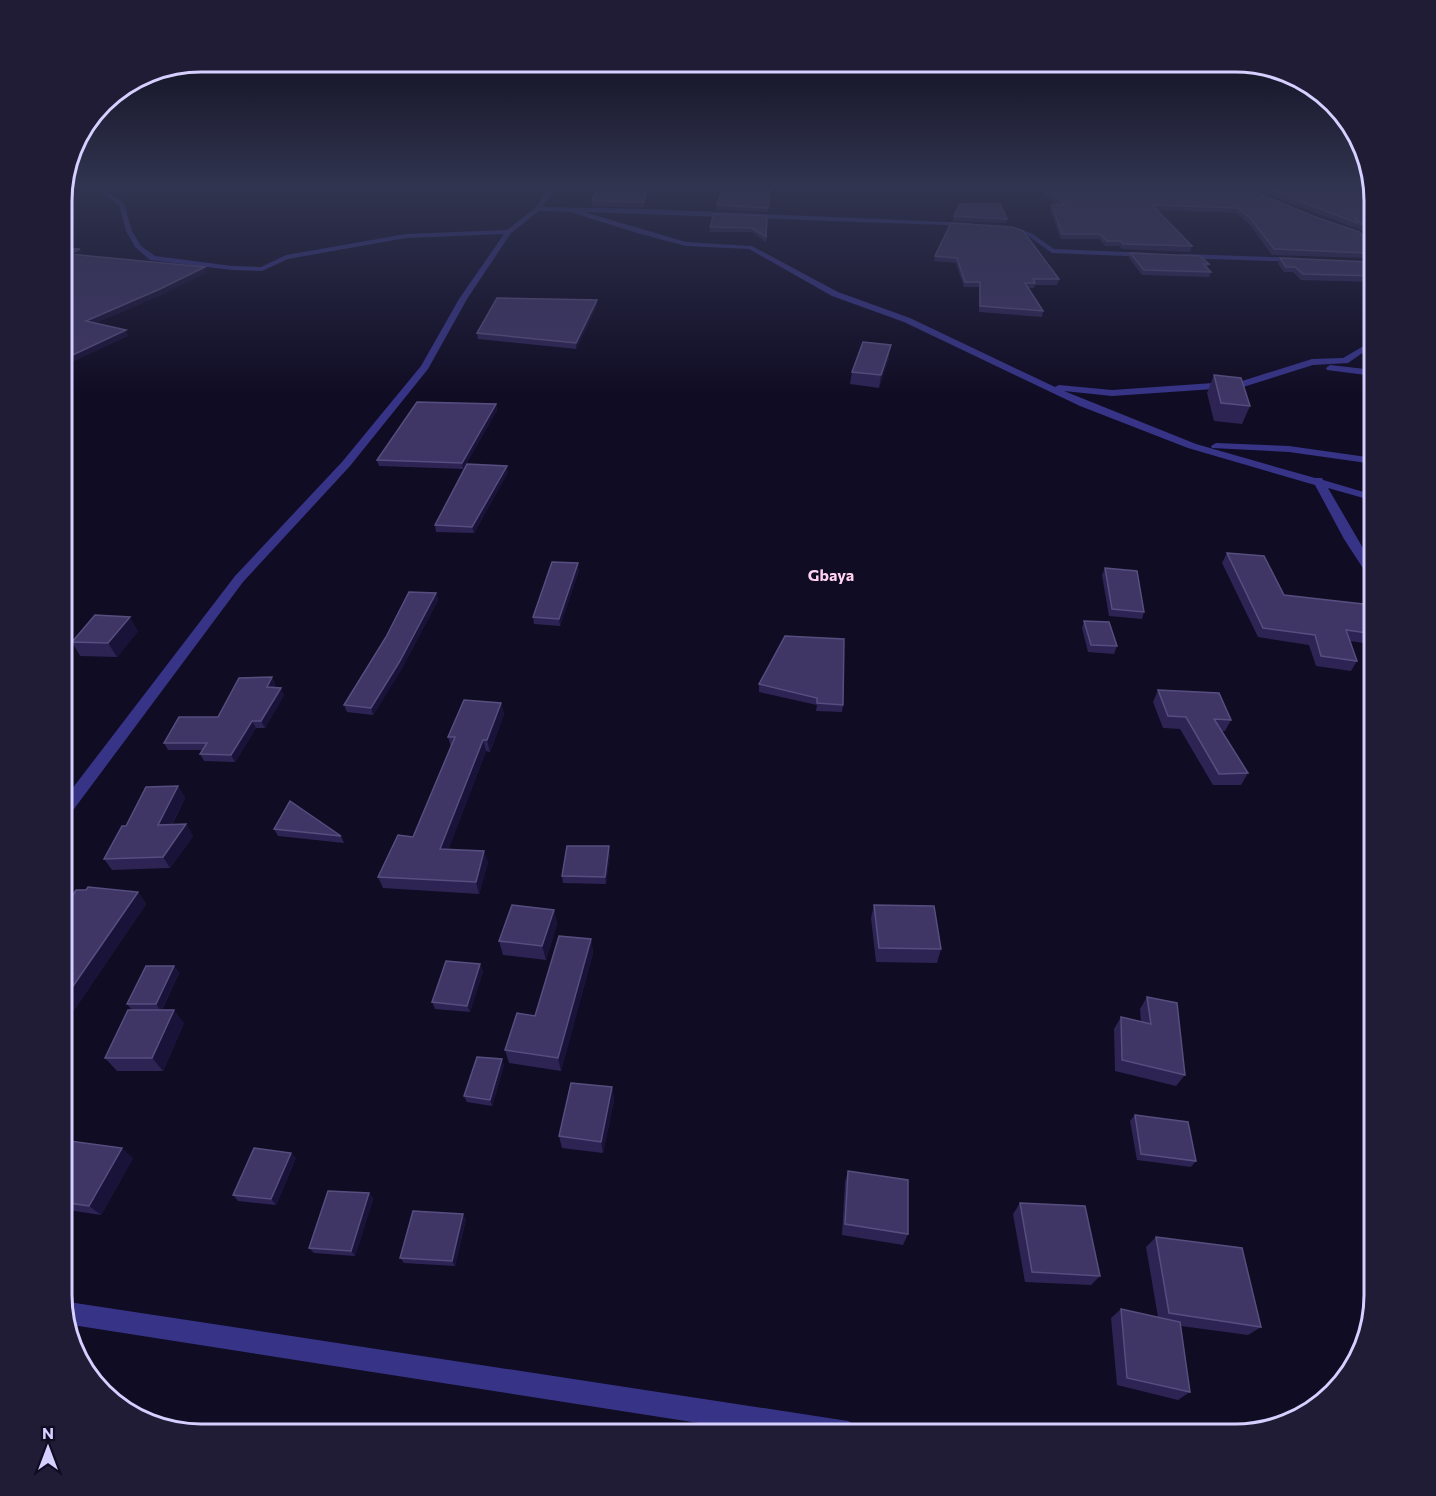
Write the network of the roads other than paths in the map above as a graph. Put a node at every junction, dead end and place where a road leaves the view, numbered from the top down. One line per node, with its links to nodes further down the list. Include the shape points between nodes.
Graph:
1 (150, 256): 2 (street, via 262,269)
2 (293, 256)
3 (493, 256): 16 (street, via 425,367 346,464 239,579)
4 (766, 256): 10 (street, via 835,294 907,320)
5 (1193, 256): 6 (street)
6 (1303, 260)
7 (1364, 349): 8 (street, via 1345,361)
8 (1312, 362): 9 (street); 10 (street, via 1243,384 1112,393)
9 (1364, 372)
10 (1053, 388): 11 (street, via 1083,404)
11 (1192, 446): 12 (street, via 1289,449); 13 (street)
12 (1364, 460)
13 (1318, 480): 14 (street); 15 (street)
14 (1364, 495)
15 (1364, 561)
16 (72, 800)
17 (73, 1313): 18 (street)
18 (784, 1424)

